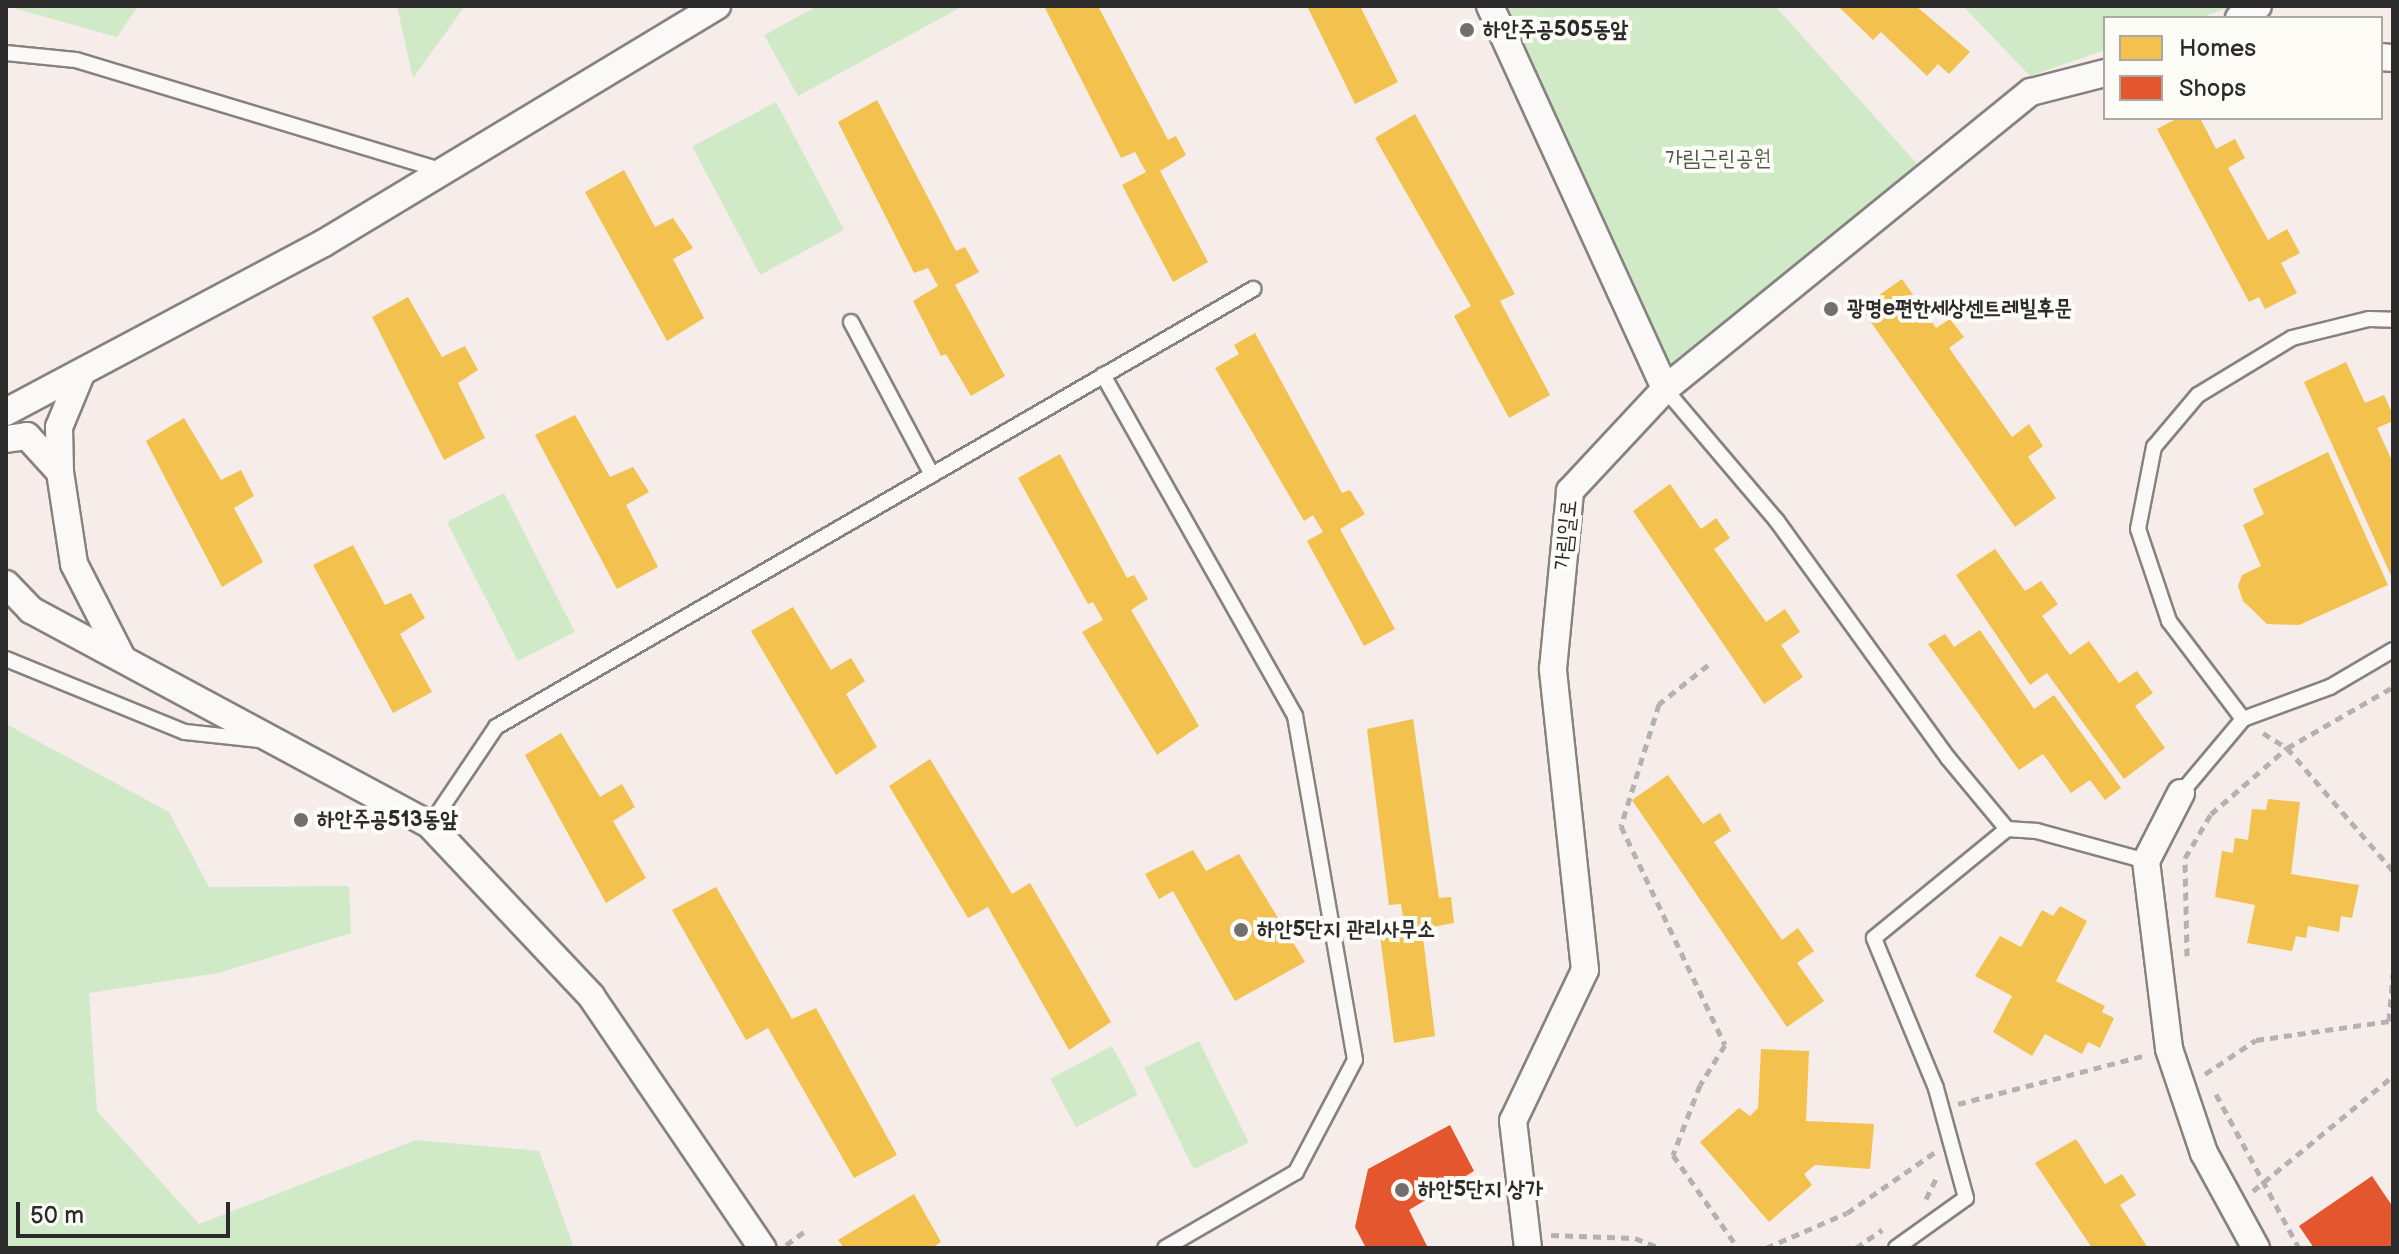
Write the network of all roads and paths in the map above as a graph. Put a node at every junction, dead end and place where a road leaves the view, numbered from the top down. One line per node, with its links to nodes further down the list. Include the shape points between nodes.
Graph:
1 (717, 6): 5 (street)
2 (1490, 6): 11 (street)
3 (6, 53): 5 (lane, via 76,60)
4 (2103, 74): 11 (street, 가림일로, via 2031,92)
5 (444, 171): 9 (street, via 324,243)
6 (1253, 289): 10 (lane)
7 (2393, 320): 22 (lane, via 2369,319 2292,338 2198,395 2154,447 2138,529 2169,621)
8 (851, 322): 15 (lane)
9 (81, 374): 12 (street); 14 (street, via 59,427)
10 (1103, 375): 15 (lane); 47 (lane, via 1295,716 1355,1060 1296,1172)
11 (1665, 389): 27 (lane, via 1777,521 1948,758); 44 (street, 가림일로, via 1570,491 1553,669 1585,970 1513,1121)
12 (6, 412)
13 (6, 439): 14 (street, via 27,436)
14 (60, 472): 18 (street, via 74,564)
15 (932, 475): 26 (lane, via 496,727)
16 (6, 584): 18 (street, via 31,610)
17 (2393, 650): 22 (lane, via 2330,687)
18 (121, 656): 23 (street)
19 (6, 659): 23 (lane, via 185,732)
20 (1708, 665): 49 (path, via 1659,704 1621,826 1725,1045 1700,1085 1673,1155)
21 (2393, 687): 24 (path)
22 (2243, 719): 25 (lane)
23 (276, 741): 26 (street)
24 (2287, 748): 29 (path); 30 (path, via 2211,814 2185,858)
25 (2181, 793): 28 (street)
26 (430, 825): 45 (street, via 591,996)
27 (2007, 829): 28 (lane, via 2037,831); 37 (lane, via 1874,938)
28 (2146, 861): 33 (street)
29 (2393, 871)
30 (2187, 959)
31 (2393, 973): 32 (path)
32 (2391, 1024): 35 (path, via 2256,1040)
33 (2169, 1049): 37 (path); 41 (street, via 2204,1153)
34 (2204, 1065): 35 (path)
35 (2207, 1074): 39 (path)
36 (2393, 1076): 39 (path)
37 (1942, 1108): 38 (lane)
38 (1951, 1141): 40 (path, via 1929,1197); 50 (path, via 1847,1213); 52 (lane, via 1966,1198)
39 (2262, 1184): 41 (path); 54 (path)
40 (1917, 1205)
41 (2234, 1207): 53 (street)
42 (1893, 1222): 51 (path)
43 (804, 1232): 46 (path)
44 (1527, 1241): 48 (path, via 1635,1238)
45 (762, 1248)
46 (781, 1248)
47 (1165, 1248)
48 (1660, 1248)
49 (1738, 1248)
50 (1766, 1248)
51 (1856, 1248)
52 (1896, 1248)
53 (2256, 1248)
54 (2299, 1248)

